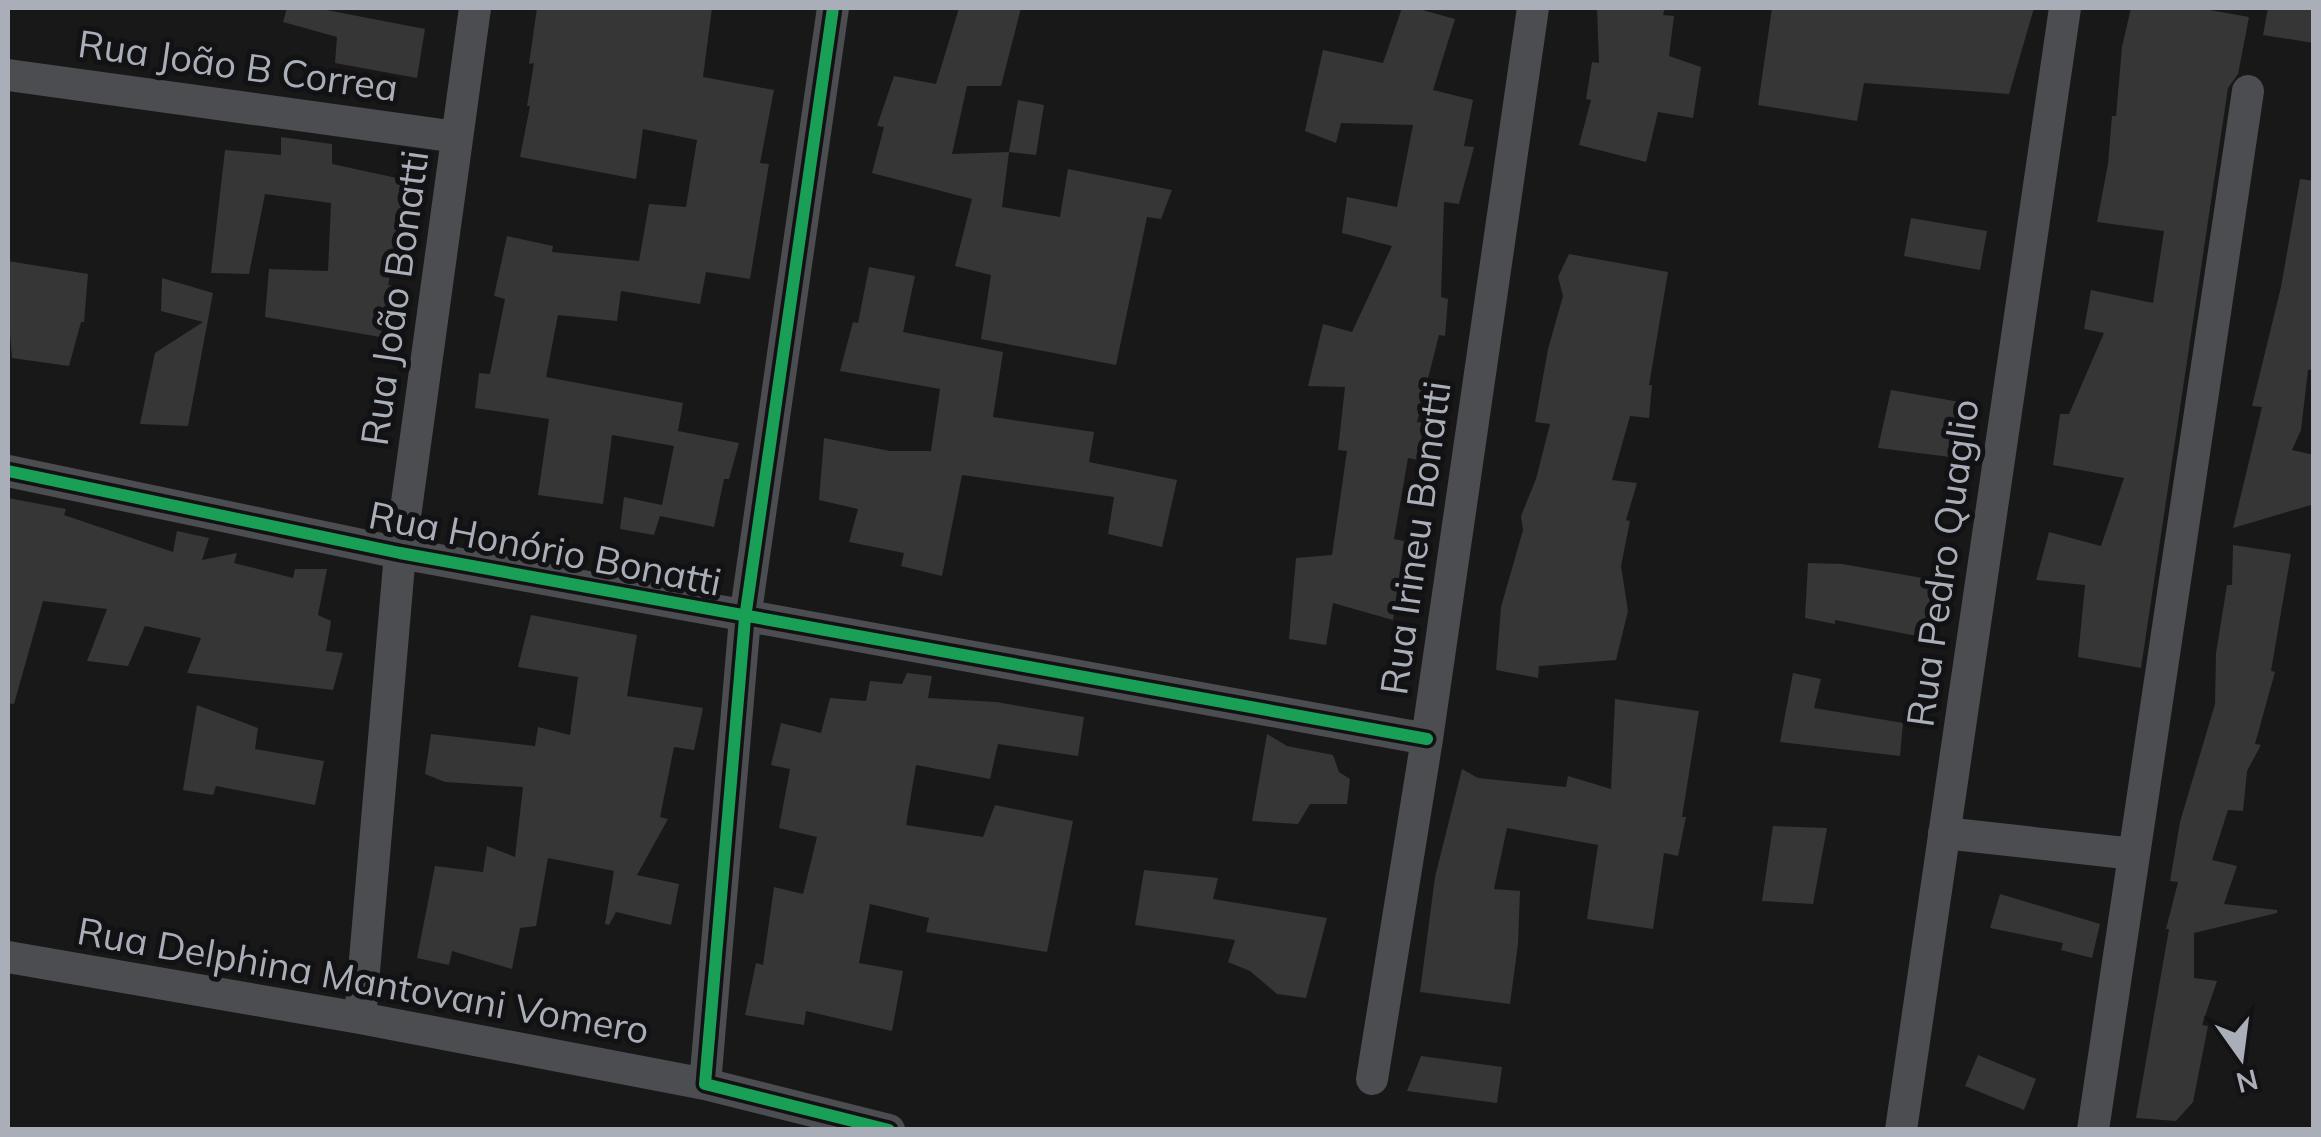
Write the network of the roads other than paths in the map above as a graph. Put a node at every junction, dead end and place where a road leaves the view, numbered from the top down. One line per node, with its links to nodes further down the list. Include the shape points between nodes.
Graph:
1 (475, 8): 7 (street, Rua João Bonatti)
2 (833, 8): 10 (street)
3 (1532, 8): 11 (street, Rua Irineu Bonatti)
4 (2065, 8): 12 (street, Rua Pedro Quaglio)
5 (8, 75): 7 (street, Rua João B Correa)
6 (2248, 91): 13 (street)
7 (457, 137): 9 (street, Rua João Bonatti)
8 (8, 471): 9 (street, Rua Honório Bonatti)
9 (400, 553): 10 (street, Rua Honório Bonatti); 15 (street, Rua João Bonatti)
10 (745, 618): 11 (street, Rua Honório Bonatti); 17 (street)
11 (1427, 739): 16 (street, Rua Irineu Bonatti)
12 (1944, 833): 13 (street); 19 (street, Rua Pedro Quaglio)
13 (2134, 854): 20 (street)
14 (8, 957): 15 (street, Rua Delphina Mantovani Vomero)
15 (360, 1018): 17 (street, Rua Delphina Mantovani Vomero)
16 (1372, 1079)
17 (704, 1084): 18 (street, Rua Delphina Mantovani Vomero)
18 (888, 1130)
19 (1902, 1130)
20 (2092, 1130)

